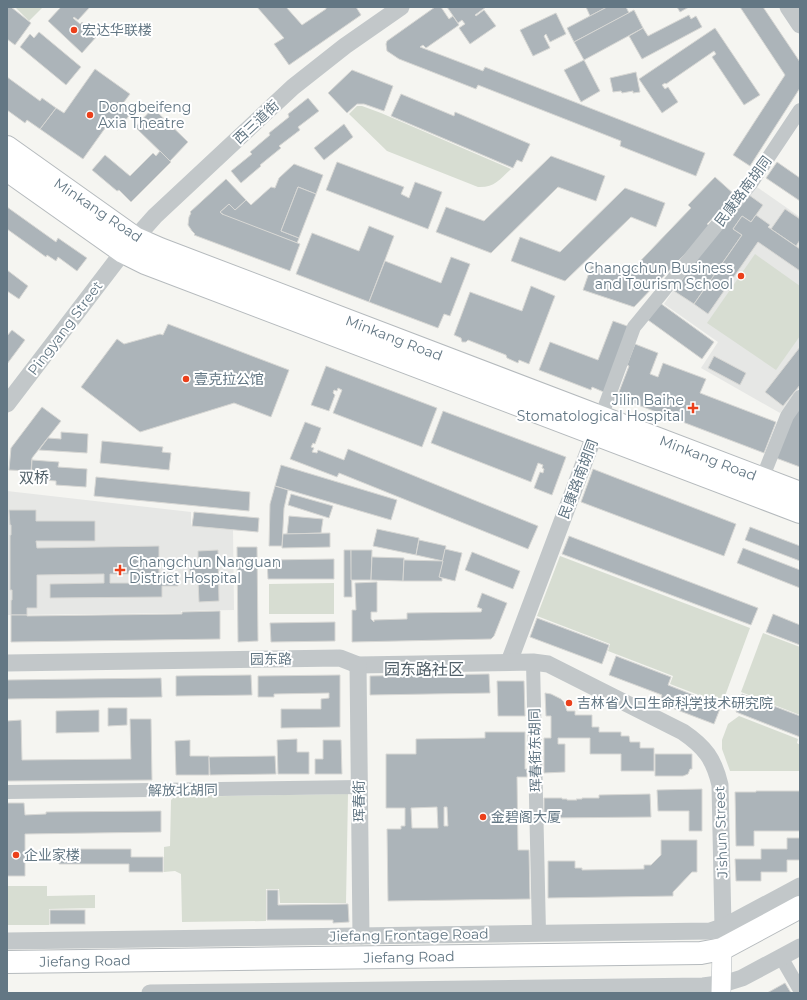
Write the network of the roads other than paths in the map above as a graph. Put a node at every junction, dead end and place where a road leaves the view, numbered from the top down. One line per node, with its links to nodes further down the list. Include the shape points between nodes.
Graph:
1 (401, 7): 7 (street, 西三道街, via 293,87 155,216)
2 (788, 7): 3 (street)
3 (800, 25)
4 (800, 110): 10 (street, 民康路南胡同, via 752,182 634,327)
5 (7, 147): 7 (main road, Minkang Road)
6 (7, 170): 7 (main road, Minkang Road)
7 (129, 245): 9 (street, Pingyang Street); 10 (main road, Minkang Road, via 145,263)
8 (800, 397): 11 (street, via 787,416)
9 (7, 404)
10 (598, 426): 11 (main road, Minkang Road); 13 (main road, Minkang Road); 14 (street, 民康路南胡同)
11 (762, 479): 12 (main road, Minkang Road)
12 (800, 493)
13 (800, 512)
14 (509, 662): 15 (street, 园东路); 17 (street, 园东路)
15 (533, 662): 23 (street, Jishun Street, via 548,664 682,732 704,748 717,770 720,785); 24 (street, 珲春街东胡同)
16 (7, 663): 17 (street, 园东路, via 340,658)
17 (358, 665): 18 (street, 珲春街)
18 (359, 787): 19 (street, 解放北胡同); 25 (street, 珲春街)
19 (7, 792)
20 (800, 886): 23 (street, Jiefang Frontage Road)
21 (800, 907): 30 (main road, Jiefang Road)
22 (800, 924): 30 (main road, Jiefang Road, via 735,960)
23 (723, 927): 24 (street, Jiefang Frontage Road, via 710,931); 30 (street, Jishun Street)
24 (539, 933): 25 (street, Jiefang Frontage Road)
25 (361, 936): 26 (street, Jiefang Frontage Road)
26 (7, 941)
27 (800, 947): 28 (street)
28 (781, 958): 30 (street, via 742,978); 33 (street)
29 (7, 962): 30 (main road, Jiefang Road, via 701,953)
30 (721, 973): 31 (main road, Jiefang Road, via 709,967); 32 (street, via 703,986)
31 (7, 977)
32 (546, 990): 34 (street)
33 (800, 990)
34 (362, 992): 35 (street)
35 (150, 993)

